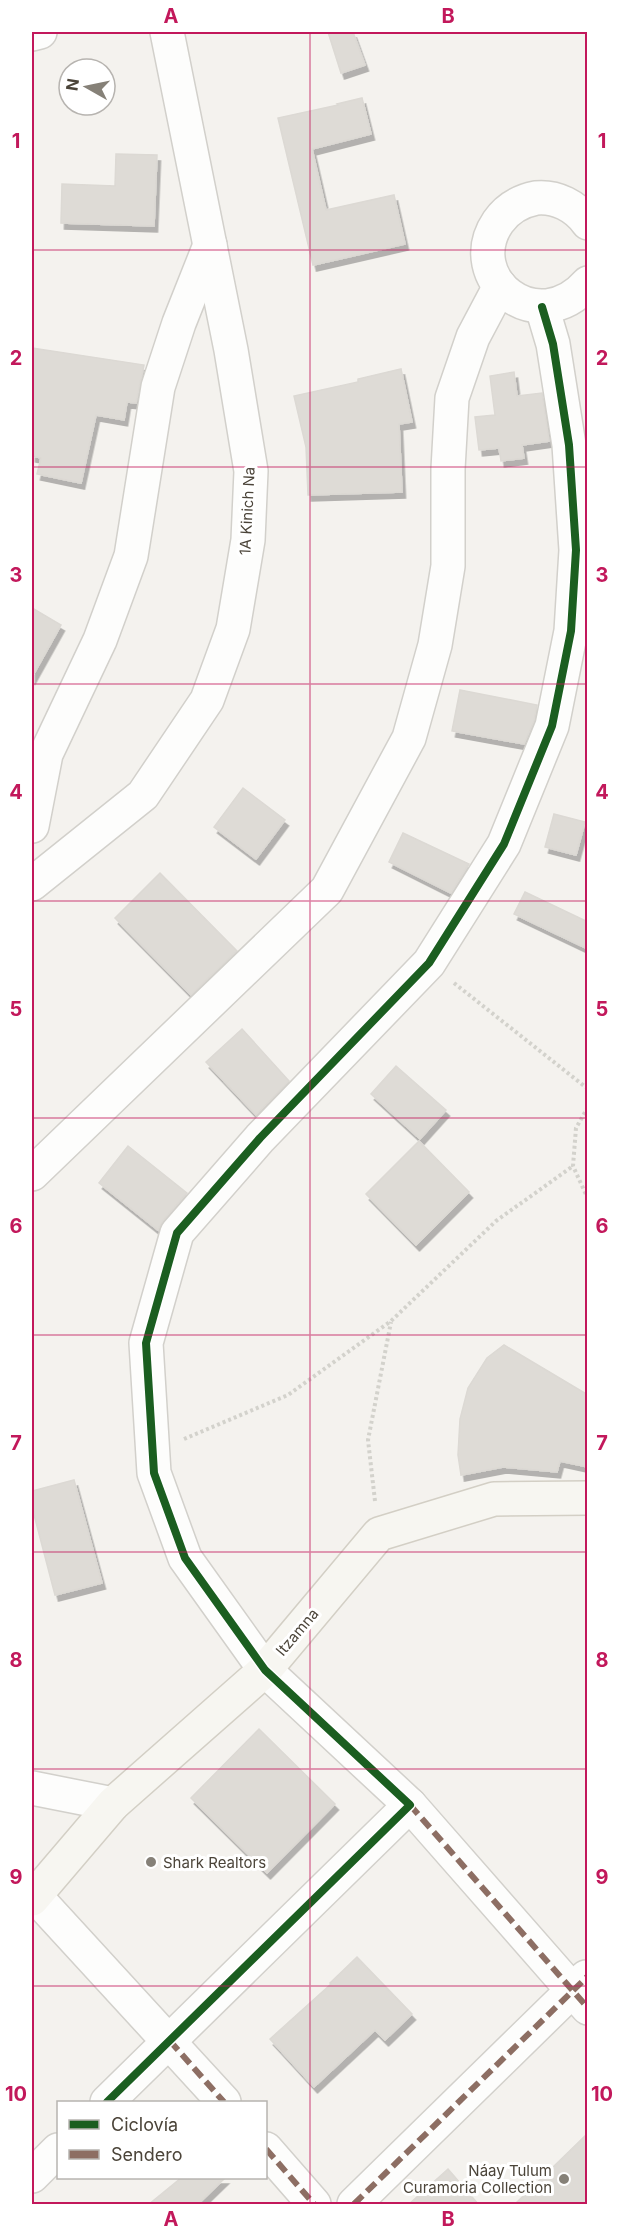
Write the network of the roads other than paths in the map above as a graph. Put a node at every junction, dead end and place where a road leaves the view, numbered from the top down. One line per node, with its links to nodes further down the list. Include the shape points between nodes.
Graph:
1 (40, 32): 3 (street)
2 (167, 32): 5 (street, 1A Kinich Na)
3 (32, 34)
4 (588, 223): 7 (street, via 571,206 557,200 528,200 514,206 502,216 489,242 492,272)
5 (210, 245): 9 (street, via 158,387 130,556 100,640 46,754); 10 (street, 1A Kinich Na, via 251,471 248,540 233,629 207,700 143,795)
6 (588, 283): 8 (street, via 568,300)
7 (500, 286): 8 (street, via 518,301); 11 (street, via 473,337 453,398 448,566 435,645 409,738 327,890)
8 (542, 307): 13 (street, via 553,344 569,445 576,550 571,631 552,726 504,844 429,963 260,1138 177,1233 146,1343 154,1473 185,1558)
9 (32, 826)
10 (32, 884)
11 (32, 1174)
12 (588, 1498): 13 (street, Itzamna, via 494,1499 379,1534)
13 (265, 1670): 15 (street, Itzamna); 16 (street)
14 (32, 1788): 15 (street)
15 (113, 1804): 17 (street, Itzamna)
16 (410, 1805): 18 (street); 19 (street)
17 (33, 1898): 19 (street)
18 (582, 1992): 26 (street)
19 (170, 2041): 20 (street); 21 (street)
20 (109, 2101)
21 (222, 2101)
22 (267, 2150): 25 (street)
23 (57, 2151): 24 (street)
24 (32, 2176)
25 (314, 2205)
26 (354, 2205)

